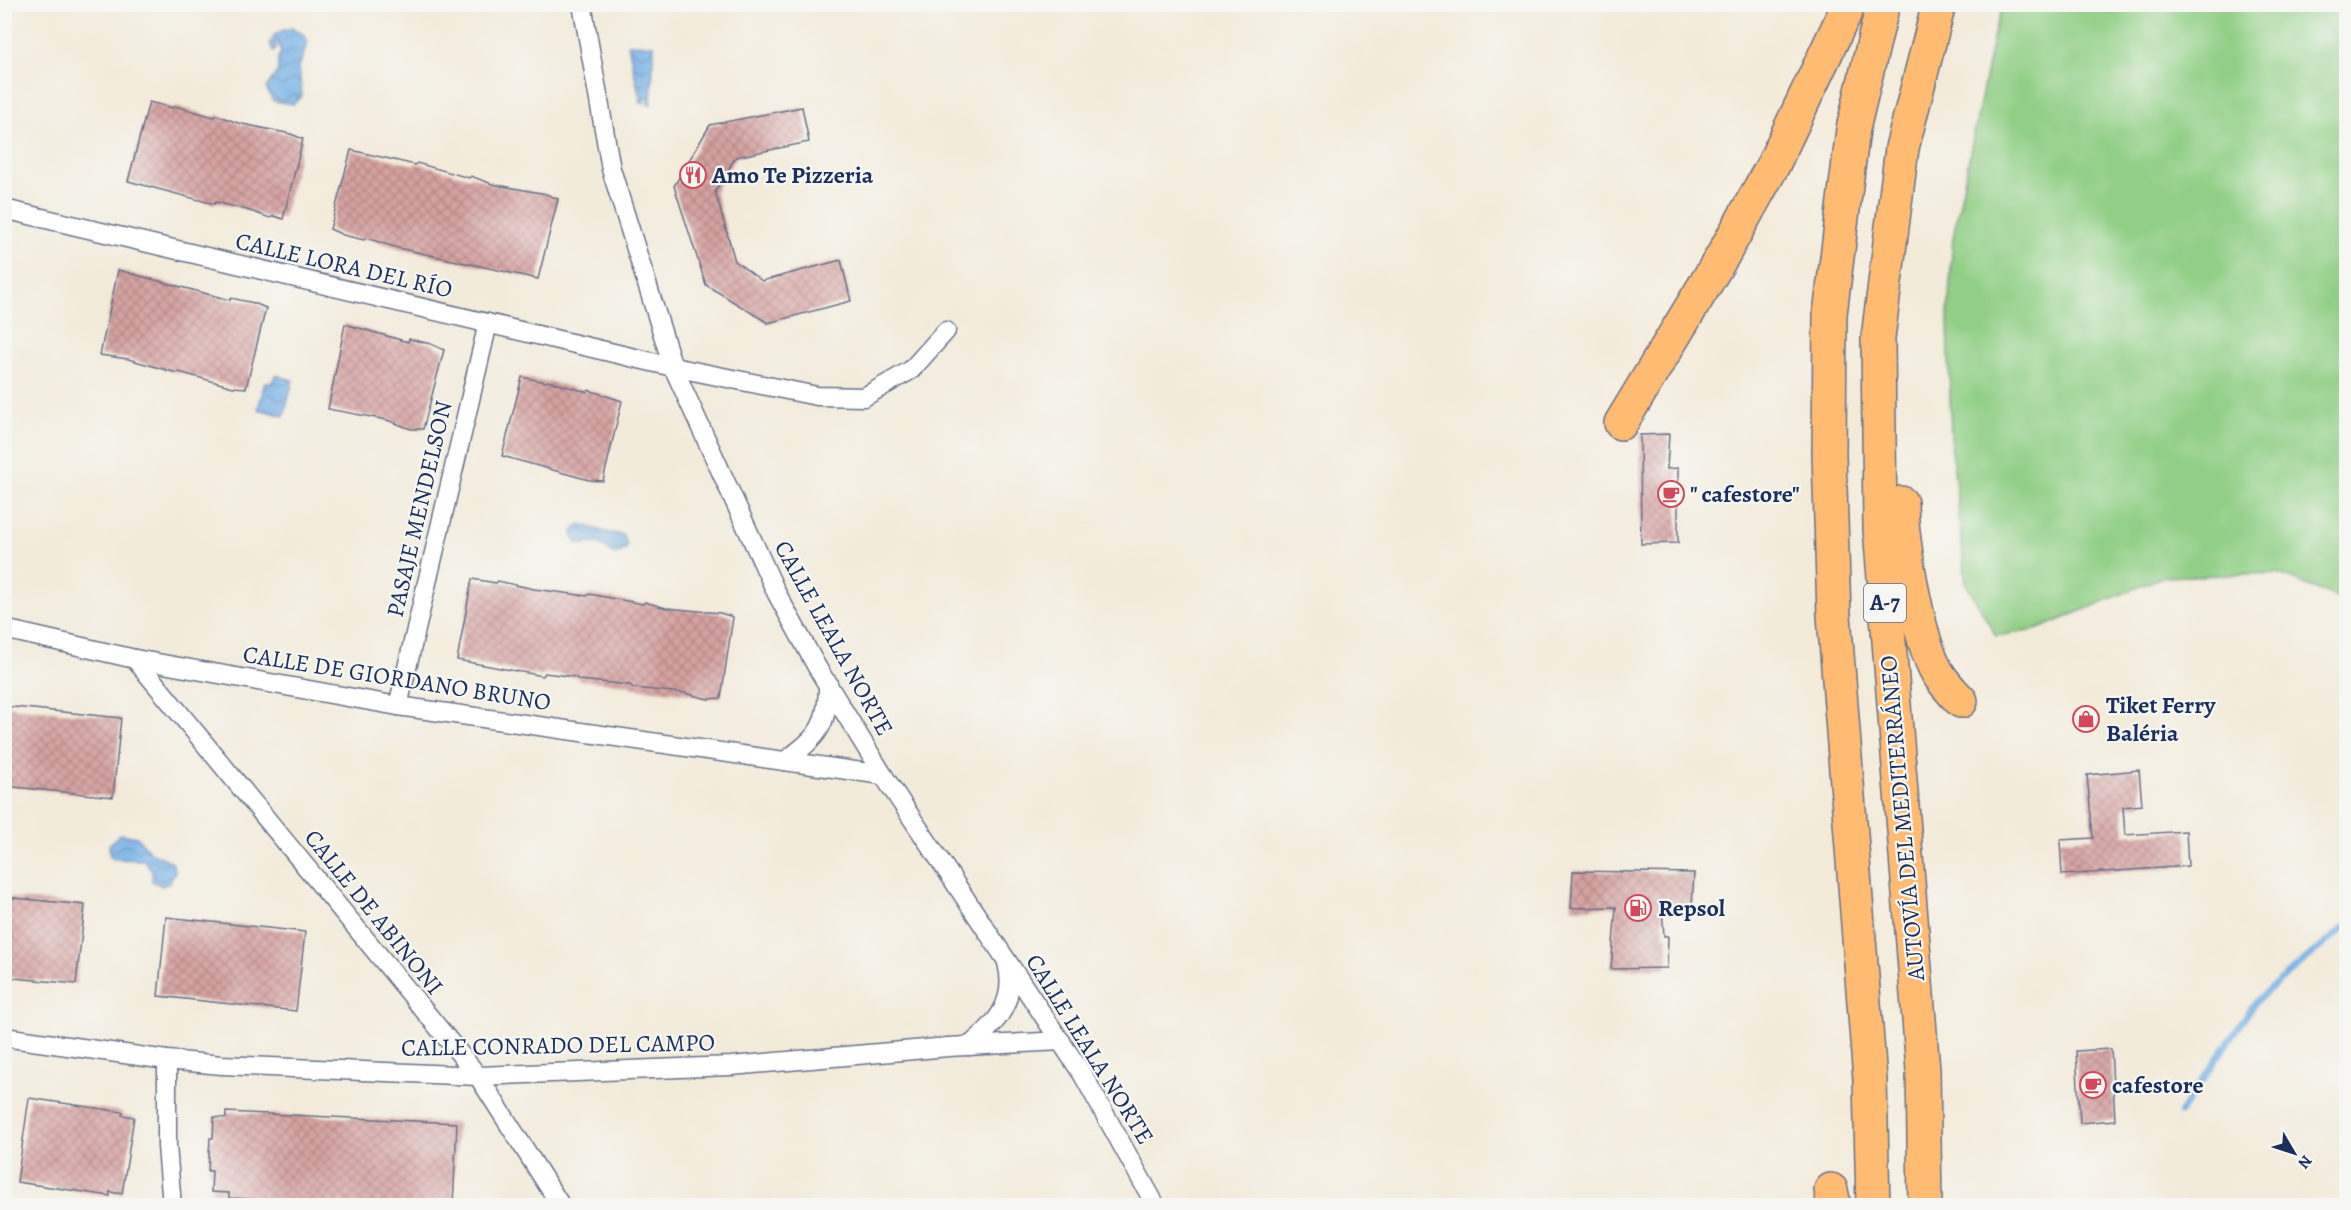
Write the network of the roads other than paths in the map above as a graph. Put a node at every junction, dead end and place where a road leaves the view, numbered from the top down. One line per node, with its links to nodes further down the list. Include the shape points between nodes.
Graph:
1 (582, 4): 9 (street, CALLE LEALA NORTE, via 611,169)
2 (1849, 4): 10 (highway, via 1773,165 1724,255)
3 (1883, 4): 27 (highway, AUTOVÍA DEL MEDITERRÁNEO / A-7, via 1853,129 1830,314 1828,455 1834,615 1870,1080)
4 (1939, 4): 6 (highway, AUTOVÍA DEL MEDITERRÁNEO / A-7, via 1902,148)
5 (4, 209): 7 (street, CALLE LORA DEL RÍO)
6 (1892, 229): 14 (highway, via 1901,304 1902,535 1936,671); 28 (highway, AUTOVÍA DEL MEDITERRÁNEO / A-7, via 1878,338 1880,528 1923,1070)
7 (488, 323): 9 (street, CALLE LORA DEL RÍO); 15 (street, PASAJE MENDELSON)
8 (946, 331): 9 (street, CALLE LORA DEL RÍO, via 911,370 864,397 817,396)
9 (673, 367): 13 (street, CALLE LEALA NORTE, via 777,594)
10 (1621, 423)
11 (4, 628): 12 (street, CALLE DE GIORDANO BRUNO)
12 (135, 659): 15 (street, CALLE DE GIORDANO BRUNO); 23 (street, CALLE DE ABINONI)
13 (828, 683): 16 (street, via 822,728); 17 (street, CALLE LEALA NORTE)
14 (1961, 701)
15 (398, 706): 16 (street, CALLE DE GIORDANO BRUNO)
16 (785, 761): 17 (street, CALLE DE GIORDANO BRUNO)
17 (883, 775): 18 (street, CALLE LEALA NORTE)
18 (1006, 959): 20 (street, CALLE LEALA NORTE); 21 (street, via 1008,1003 994,1026)
19 (4, 1037): 22 (street, CALLE CONRADO DEL CAMPO)
20 (1061, 1041): 21 (street, CALLE CONRADO DEL CAMPO); 26 (street, CALLE LEALA NORTE)
21 (969, 1046): 23 (street, CALLE CONRADO DEL CAMPO, via 731,1066)
22 (167, 1060): 23 (street, CALLE CONRADO DEL CAMPO); 24 (street)
23 (478, 1076): 25 (street, CALLE DE ABINONI)
24 (172, 1206)
25 (561, 1206)
26 (1156, 1206)
27 (1874, 1206)
28 (1925, 1206)

